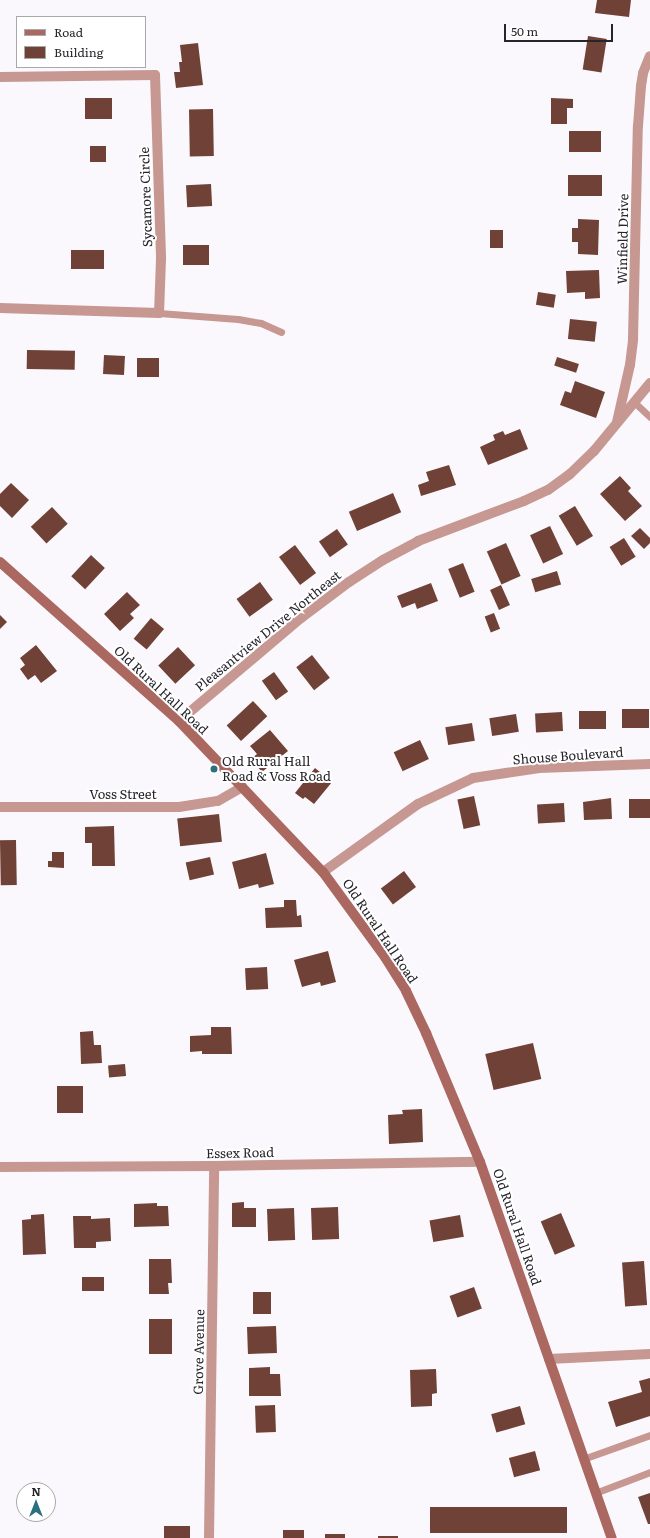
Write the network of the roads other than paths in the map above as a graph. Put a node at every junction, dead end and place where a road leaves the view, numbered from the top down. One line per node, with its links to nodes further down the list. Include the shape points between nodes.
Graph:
1 (650, 56): 9 (street, Winfield Drive, via 643,73 639,106 633,339 630,366)
2 (0, 77): 4 (street, Sycamore Circle, via 155,75 161,259)
3 (0, 308): 4 (street)
4 (159, 313): 5 (lane, via 238,319 261,323)
5 (281, 332)
6 (650, 383): 7 (street, Pleasantview Drive Northeast)
7 (634, 402): 8 (lane); 9 (street, Pleasantview Drive Northeast)
8 (650, 417)
9 (617, 422): 11 (street, Pleasantview Drive Northeast, via 594,451 570,474 548,490 418,541 349,582)
10 (0, 562): 11 (main road, Old Rural Hall Road)
11 (179, 721): 13 (main road, Old Rural Hall Road)
12 (650, 764): 15 (street, Shouse Boulevard, via 539,768 473,778 418,804)
13 (242, 787): 14 (street, Voss Street, via 218,801 179,807); 15 (main road, Old Rural Hall Road)
14 (0, 807)
15 (322, 872): 16 (main road, Old Rural Hall Road, via 406,991)
16 (480, 1162): 17 (street, Essex Road); 20 (main road, Old Rural Hall Road)
17 (214, 1166): 18 (street, Essex Road); 25 (street, Grove Avenue)
18 (0, 1167)
19 (650, 1354): 20 (street)
20 (549, 1359): 22 (main road, Old Rural Hall Road)
21 (650, 1435): 22 (lane)
22 (583, 1459): 24 (main road, Old Rural Hall Road)
23 (650, 1472): 24 (lane)
24 (595, 1493): 26 (main road, Old Rural Hall Road)
25 (209, 1538)
26 (612, 1538)

